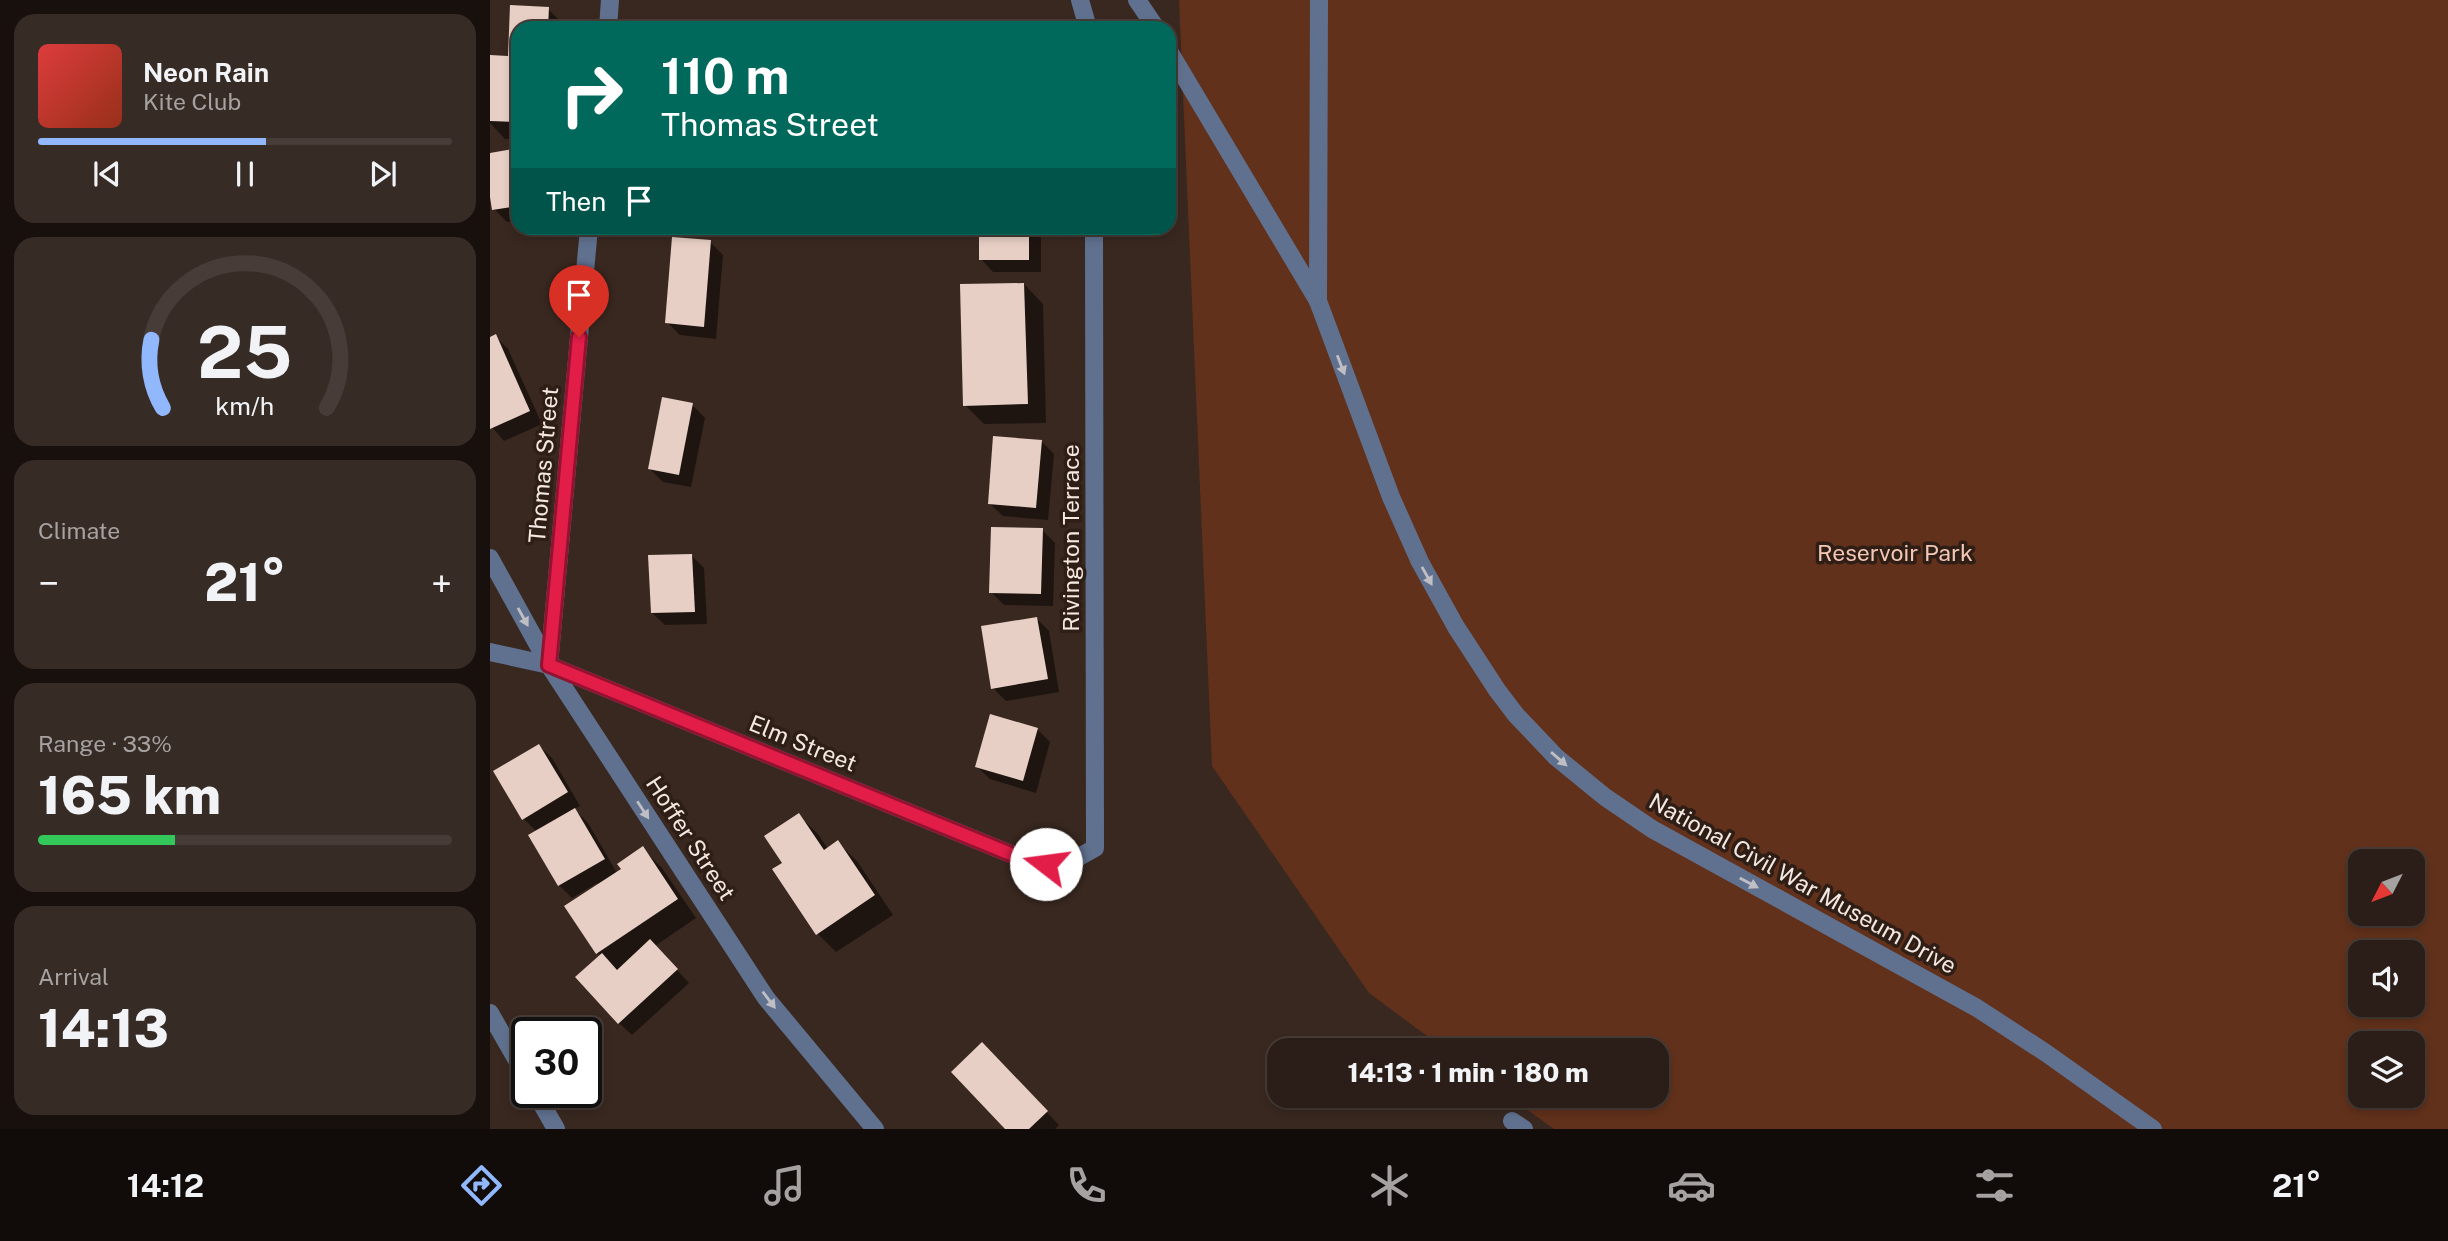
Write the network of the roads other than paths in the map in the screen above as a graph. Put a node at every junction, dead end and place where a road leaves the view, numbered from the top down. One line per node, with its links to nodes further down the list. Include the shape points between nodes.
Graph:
1 (610, 0): 5 (street)
2 (1080, 0): 6 (street)
3 (1138, 0): 7 (street)
4 (1319, 0): 11 (street, National Civil War Museum Drive)
5 (608, 21)
6 (1086, 21)
7 (1152, 21)
8 (1176, 63): 11 (street)
9 (588, 235): 14 (street, Thomas Street)
10 (1094, 235): 15 (street, Rivington Terrace)
11 (1318, 301): 21 (street, National Civil War Museum Drive, one-way to 21, via 1420,562 1497,690 1534,736 1652,829 1977,1008)
12 (490, 558): 14 (street, Hoffer Street, one-way to 14)
13 (490, 652): 14 (street, Elm Street)
14 (549, 665): 15 (street, Elm Street, via 1030,862 1063,866); 20 (street, Hoffer Street, one-way to 20, via 766,998)
15 (1095, 848)
16 (490, 1013): 17 (street)
17 (511, 1049)
18 (544, 1108): 19 (street)
19 (556, 1129)
20 (875, 1129)
21 (2153, 1129)

